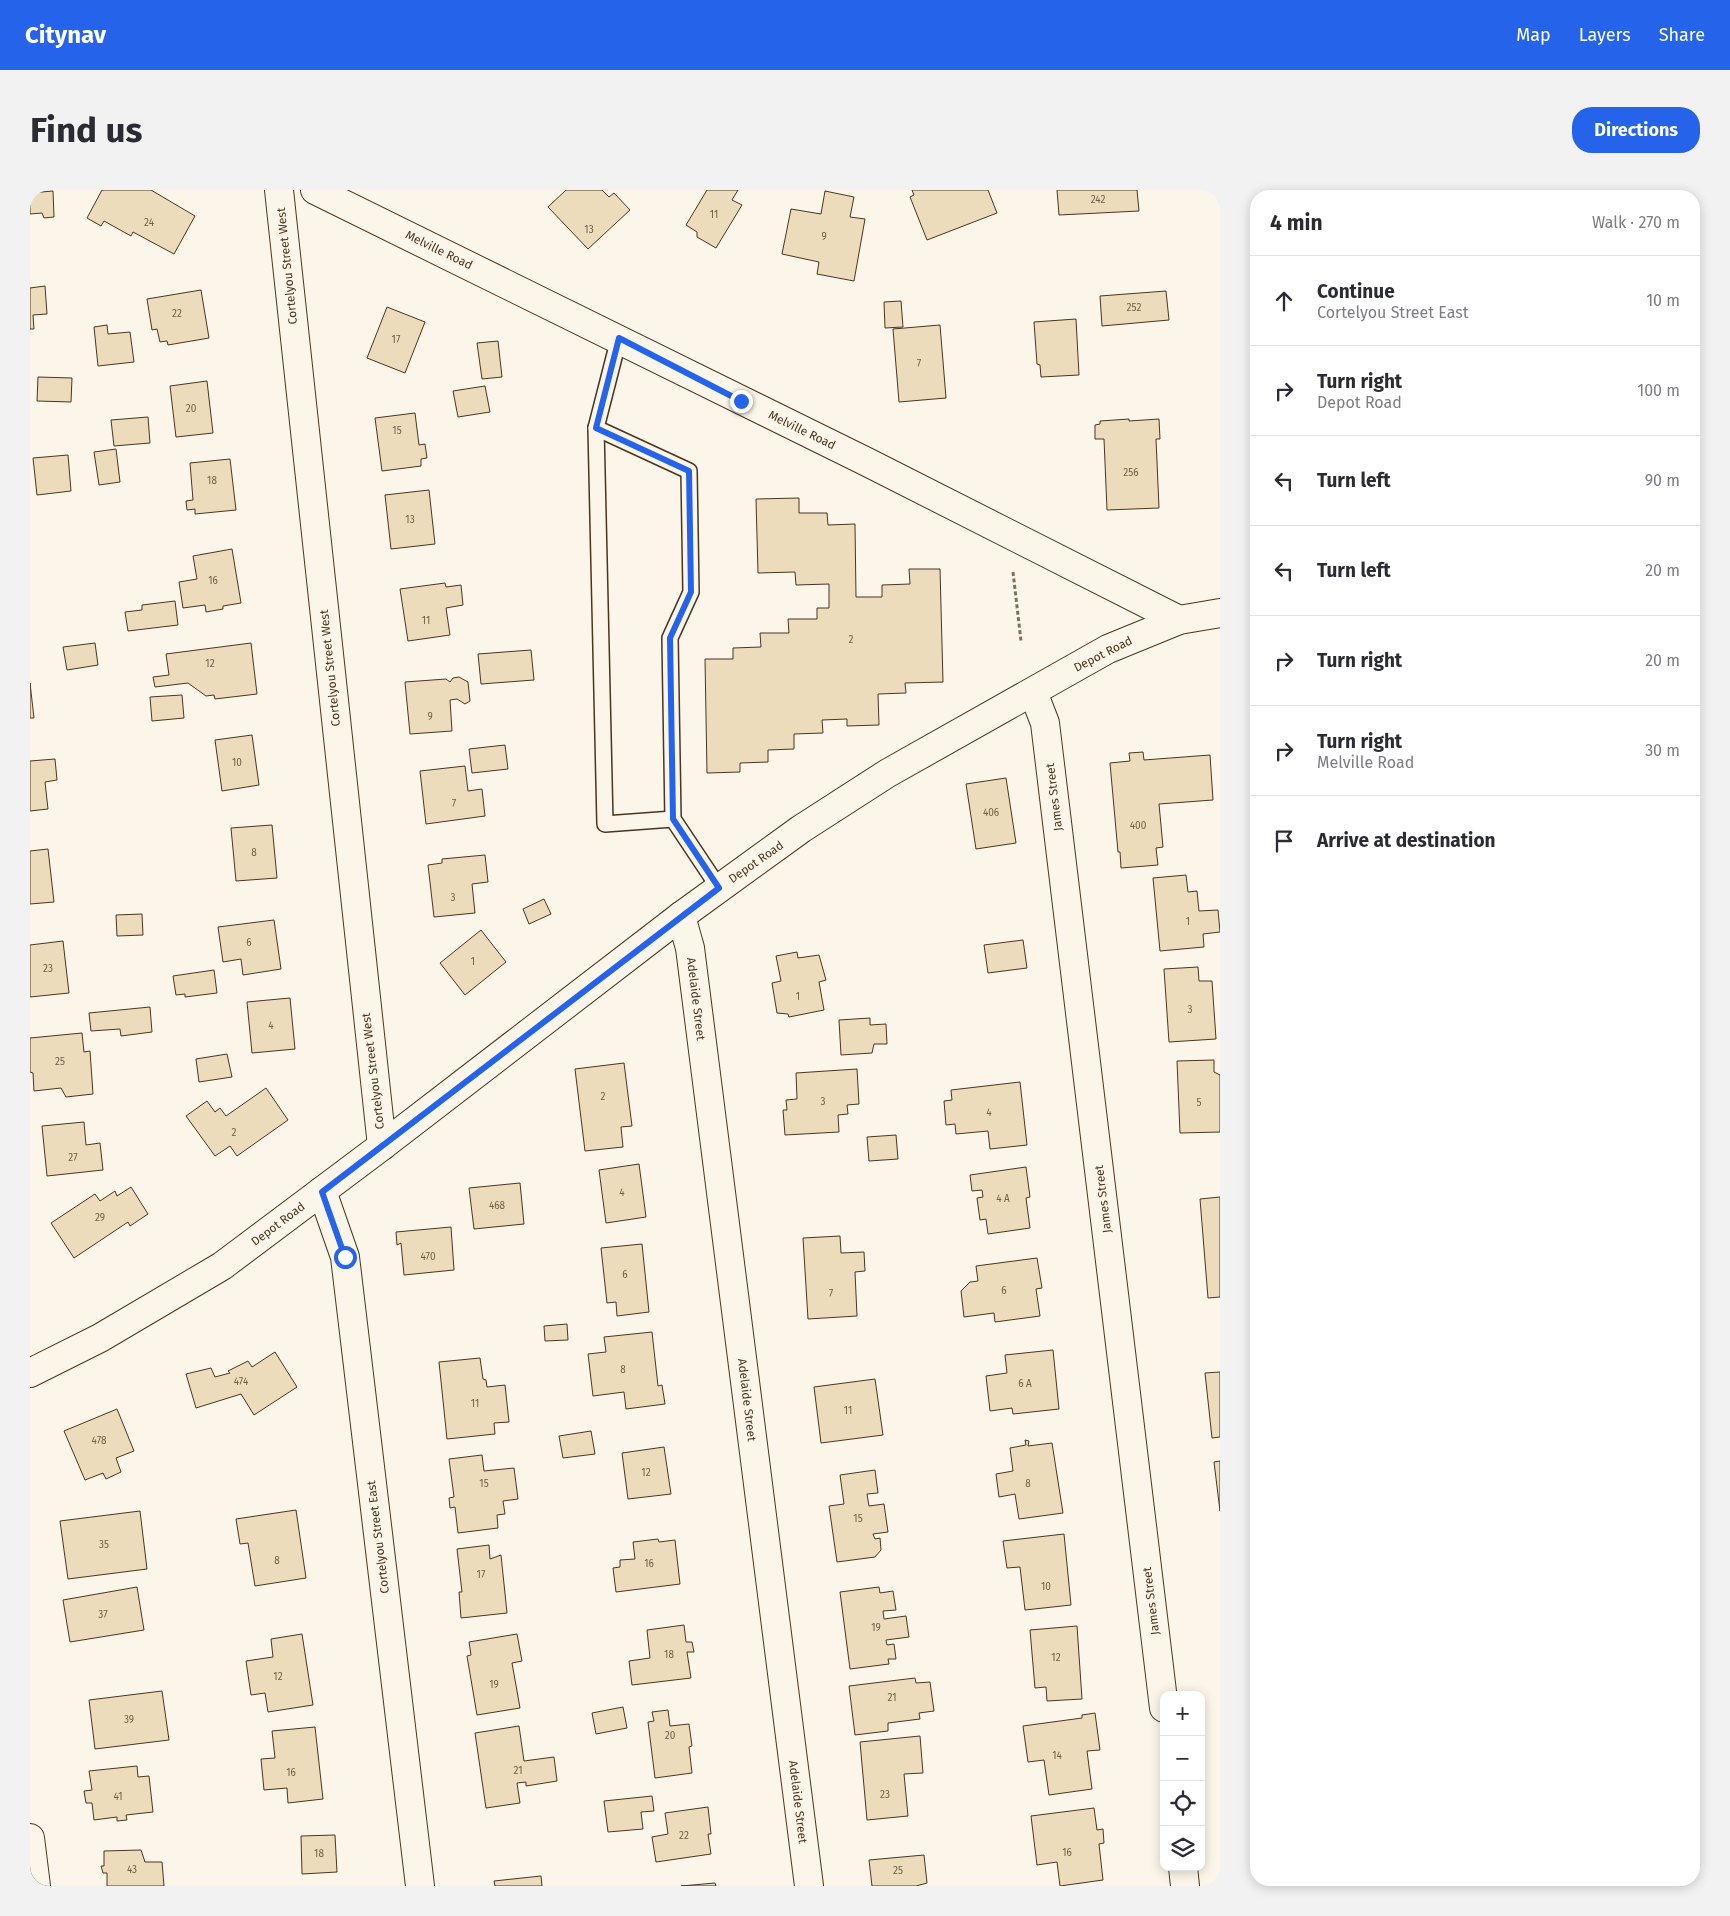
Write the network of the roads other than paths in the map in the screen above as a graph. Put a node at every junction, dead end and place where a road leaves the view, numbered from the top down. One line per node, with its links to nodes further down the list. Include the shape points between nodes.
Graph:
1 (279, 190): 11 (street, Cortelyou Street West)
2 (315, 190): 3 (street, Melville Road)
3 (619, 338): 4 (lane); 6 (street, Melville Road)
4 (596, 428): 8 (lane, via 689,471 691,592 670,638); 8 (lane, via 605,824)
5 (1220, 613): 6 (street, Depot Road)
6 (1179, 620): 7 (street, Depot Road, via 1108,649)
7 (1033, 692): 9 (street, Depot Road, via 888,773); 14 (street, James Street, via 1046,722)
8 (673, 819): 9 (lane)
9 (719, 888): 10 (street, Depot Road)
10 (681, 916): 11 (street, Depot Road); 19 (street, Adelaide Street, via 690,948)
11 (382, 1146): 12 (street, Depot Road)
12 (322, 1192): 13 (street, Depot Road, via 222,1266 100,1338); 18 (street, Cortelyou Street East, via 345,1257)
13 (30, 1373)
14 (1162, 1691)
15 (30, 1838): 17 (street)
16 (1183, 1871): 20 (street)
17 (36, 1886)
18 (420, 1886)
19 (809, 1886)
20 (1185, 1886)

